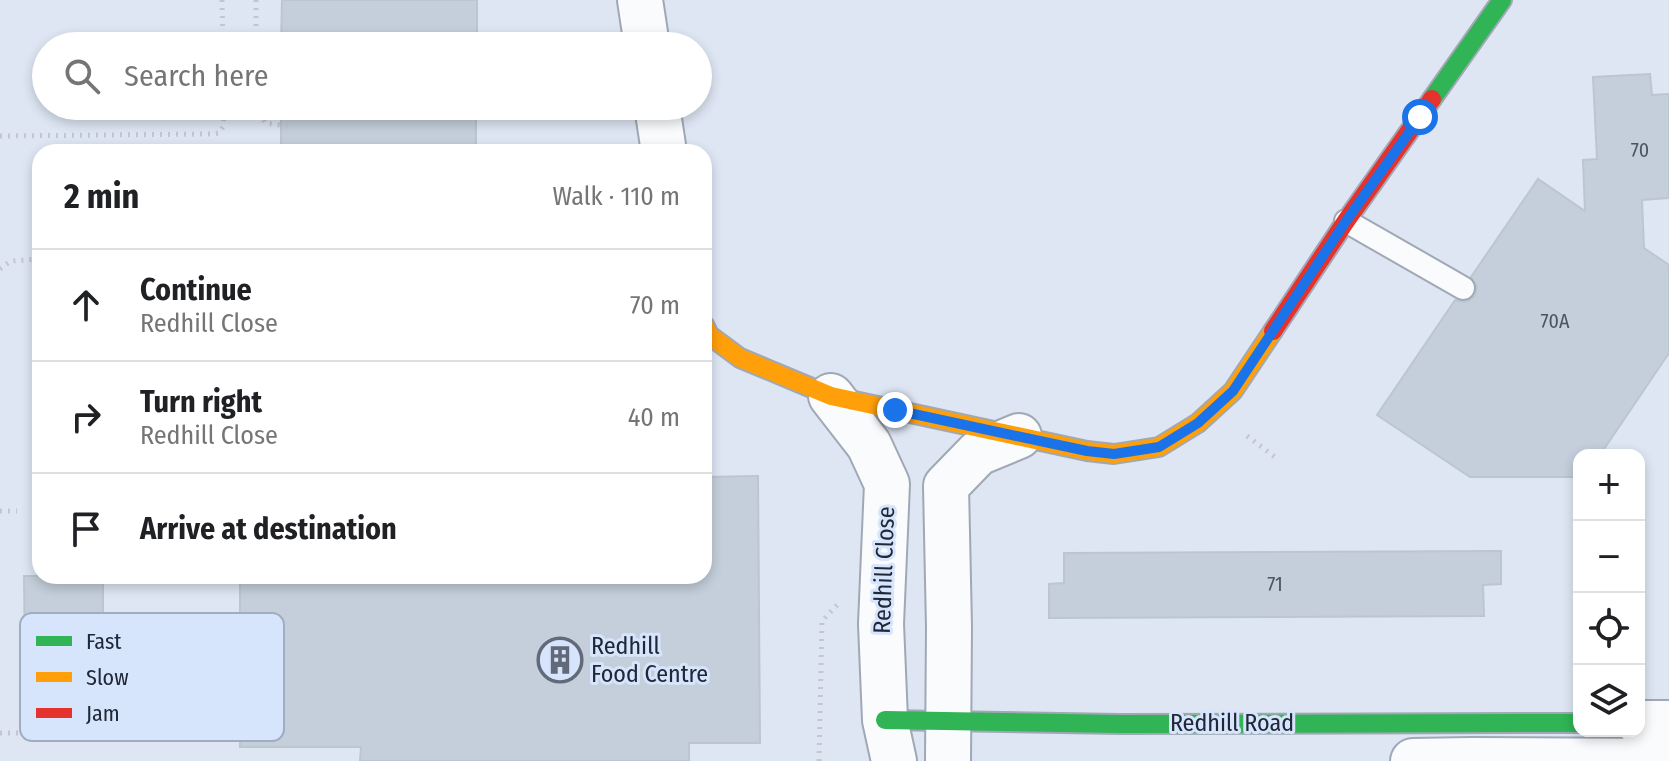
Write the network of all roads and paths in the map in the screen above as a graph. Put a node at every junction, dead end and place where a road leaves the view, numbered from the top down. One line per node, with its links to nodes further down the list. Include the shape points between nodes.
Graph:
1 (222, 0): 5 (path)
2 (256, 0): 6 (path)
3 (640, 0): 7 (street)
4 (1502, 0): 14 (street, Redhill Close)
5 (223, 32)
6 (256, 32)
7 (645, 32)
8 (224, 120): 12 (path, via 219,133 212,134)
9 (263, 120): 11 (path)
10 (659, 120): 13 (street)
11 (293, 127)
12 (0, 136)
13 (663, 144)
14 (1346, 221): 17 (lane); 20 (street, Redhill Close, via 1233,391 1198,423 1159,447 1114,454)
15 (32, 260): 16 (path, via 11,261)
16 (0, 269)
17 (1463, 288)
18 (712, 337): 19 (street, Redhill Close, via 740,358)
19 (831, 396): 20 (street, Redhill Close); 27 (street, Redhill Close, via 869,445 887,484 881,624)
20 (1019, 436): 28 (street, via 978,453 946,486)
21 (0, 511): 22 (path)
22 (17, 511)
23 (840, 602): 29 (path, via 822,621)
24 (1573, 723): 28 (street, Redhill Road, via 1120,724)
25 (1645, 723): 26 (street)
26 (1669, 723)
27 (890, 740): 28 (street, Redhill Road)
28 (949, 741)
29 (819, 761)
30 (1413, 761): 31 (street)
31 (1669, 761)

